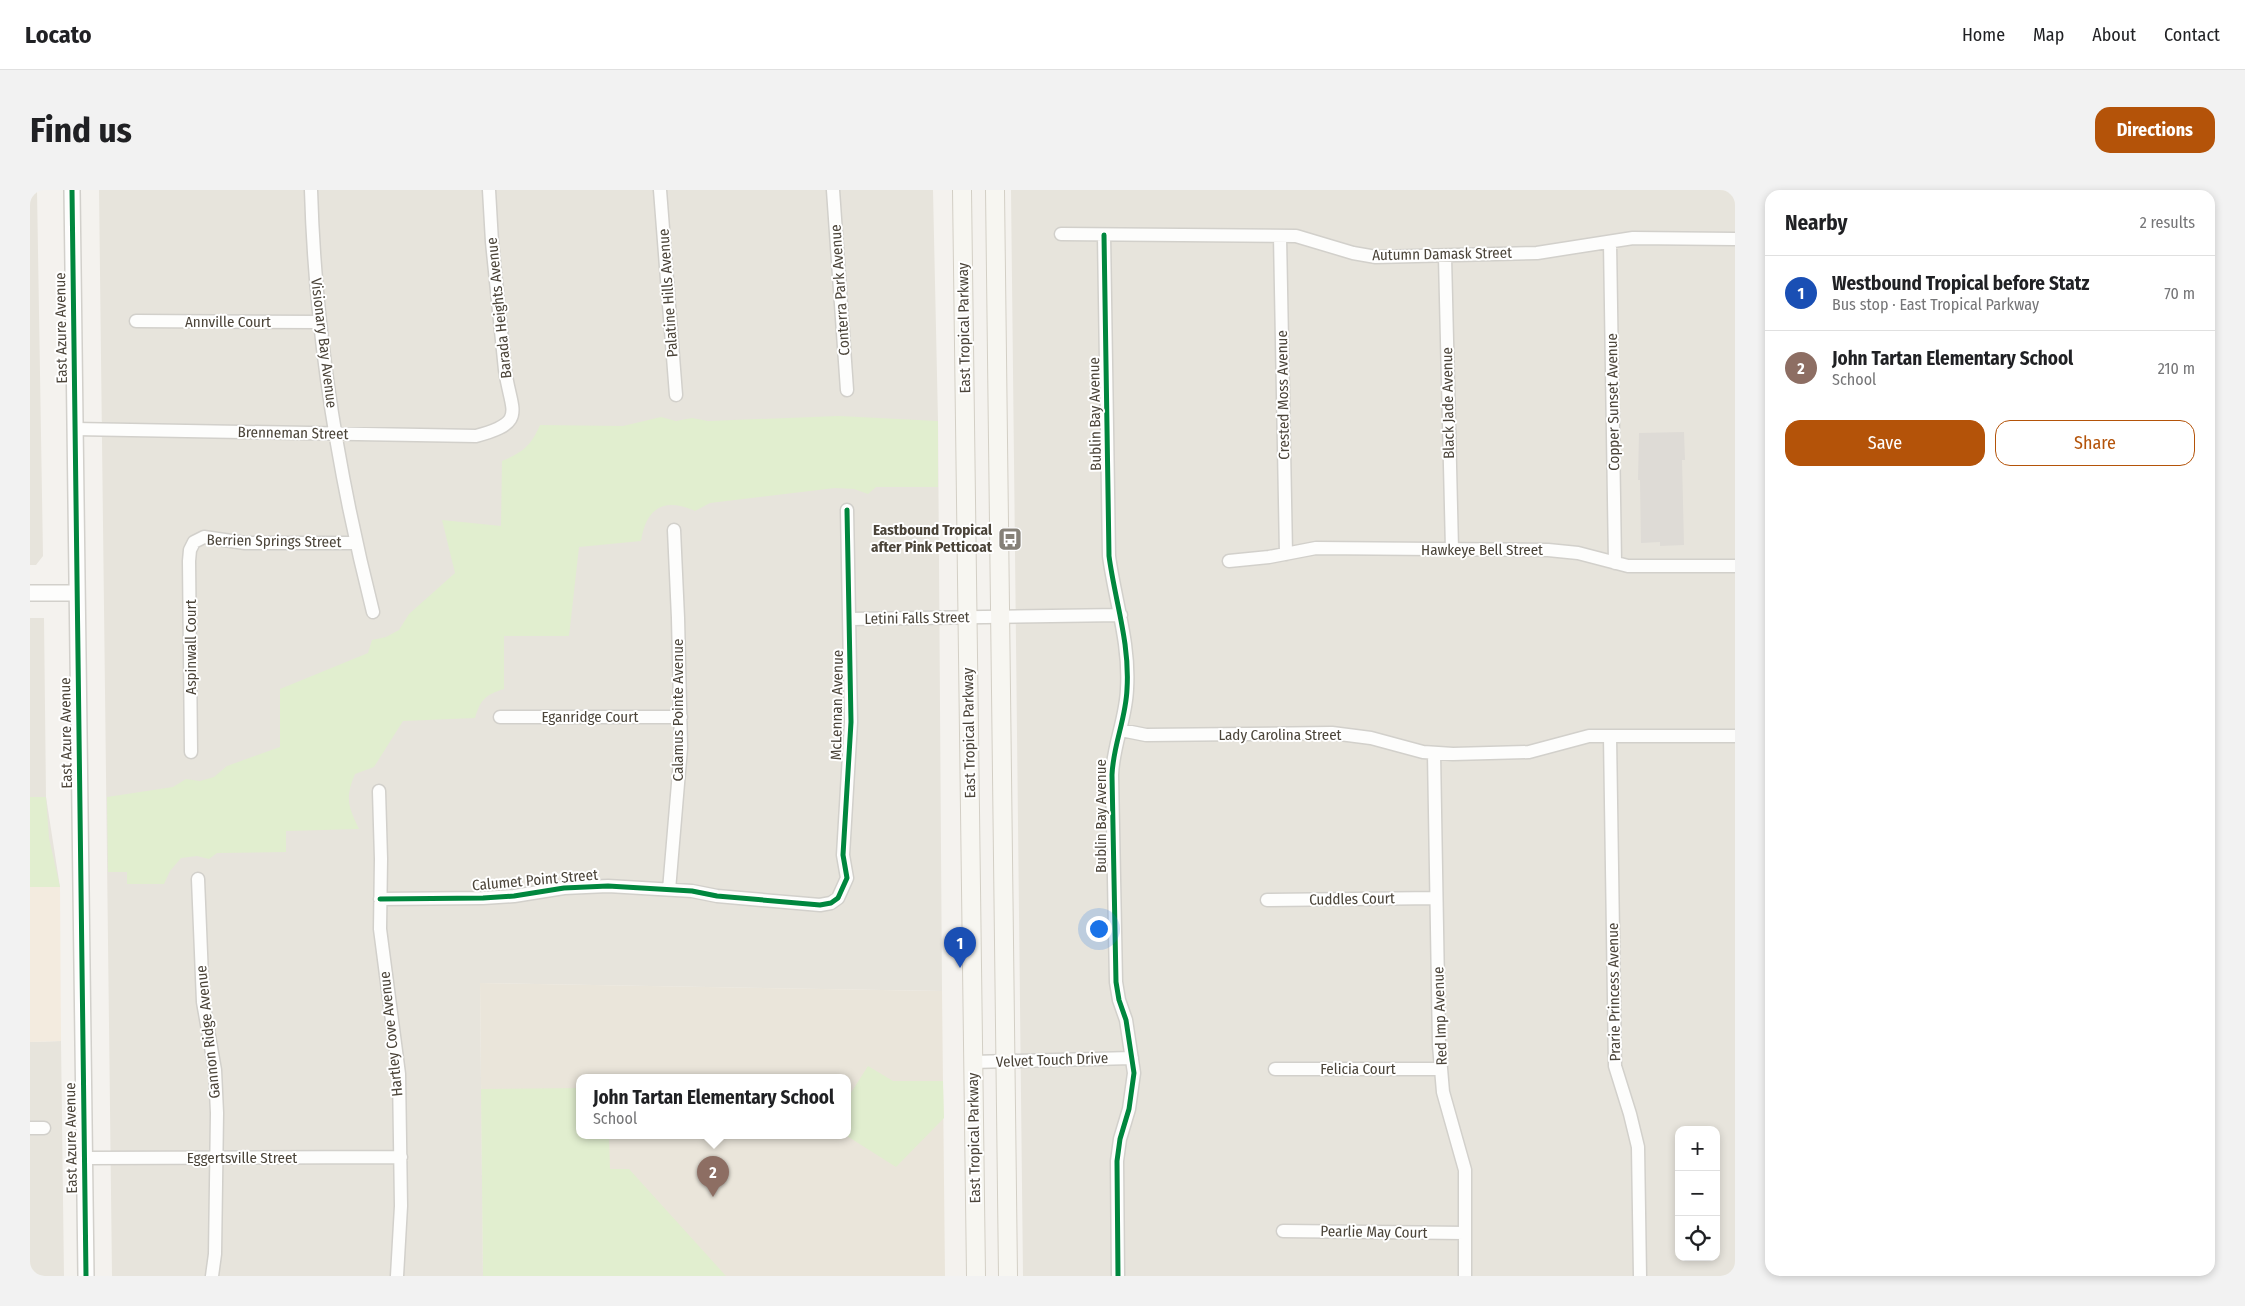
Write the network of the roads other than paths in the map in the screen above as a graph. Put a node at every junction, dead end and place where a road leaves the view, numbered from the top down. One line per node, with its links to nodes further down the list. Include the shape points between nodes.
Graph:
1 (72, 190): 19 (street, East Azure Avenue)
2 (311, 190): 15 (street, Visionary Bay Avenue)
3 (489, 190): 18 (street, Barada Heights Avenue, via 504,360 514,407)
4 (660, 190): 17 (street, Palatine Hills Avenue)
5 (833, 190): 16 (street, Conterra Park Avenue)
6 (962, 190): 34 (main road, East Tropical Parkway)
7 (995, 190): 34 (main road, East Tropical Parkway)
8 (1061, 234): 9 (street, Autumn Damask Street)
9 (1104, 235): 10 (street, Autumn Damask Street); 33 (street, Bublin Bay Avenue, via 1110,556)
10 (1280, 236): 13 (street, Autumn Damask Street, via 1308,239 1353,253 1376,256); 26 (street, Crested Moss Avenue)
11 (1735, 239): 12 (street, Autumn Damask Street, via 1633,238)
12 (1610, 242): 13 (street, Autumn Damask Street, via 1537,253); 28 (street, Copper Sunset Avenue)
13 (1445, 256): 25 (street, Black Jade Avenue)
14 (136, 321): 15 (street, Annville Court)
15 (320, 322): 20 (street, Visionary Bay Avenue)
16 (847, 390)
17 (676, 395)
18 (509, 423): 20 (street, Brenneman Street, via 476,436)
19 (75, 429): 20 (street, Brenneman Street); 31 (street, East Azure Avenue)
20 (336, 433): 24 (street, Visionary Bay Avenue)
21 (848, 510): 35 (street, McLennan Avenue)
22 (674, 530): 37 (street, Calamus Pointe Avenue)
23 (194, 542): 24 (street, Berrien Springs Street, via 204,537 245,543); 41 (street, Aspinwall Court, via 190,550)
24 (355, 543): 32 (street, Visionary Bay Avenue)
25 (1452, 549): 26 (street, Hawkeye Bell Street, via 1316,548); 28 (street, Hawkeye Bell Street, via 1548,550 1578,553)
26 (1286, 554): 27 (street, Hawkeye Bell Street)
27 (1229, 561)
28 (1615, 563): 29 (street, Hawkeye Bell Street, via 1642,567)
29 (1735, 566)
30 (30, 593): 31 (street)
31 (77, 593): 58 (street, East Azure Avenue)
32 (373, 612)
33 (1121, 616): 34 (street, Letini Falls Street); 38 (street, Bublin Bay Avenue, via 1128,688)
34 (983, 617): 35 (street, Letini Falls Street); 51 (main road, East Tropical Parkway); 52 (main road, East Tropical Parkway)
35 (850, 619): 46 (street, McLennan Avenue, via 851,722 843,855 847,878)
36 (500, 717): 37 (street, Eganridge Court)
37 (680, 717): 45 (street, Calamus Pointe Avenue)
38 (1121, 730): 42 (street, Lady Carolina Street, via 1146,735 1332,733 1371,738); 50 (street, Bublin Bay Avenue, via 1113,756 1112,775 1116,982)
39 (1610, 736): 40 (street, Lady Carolina Street); 42 (street, Lady Carolina Street, via 1580,737 1566,744 1529,752); 69 (street, Prarie Princess Avenue, via 1615,1066 1638,1147)
40 (1735, 736)
41 (191, 752)
42 (1434, 753): 47 (street, Red Imp Avenue)
43 (379, 791): 48 (street, Hartley Cove Avenue)
44 (198, 879): 59 (street, Gannon Ridge Avenue, via 203,1002 215,1070)
45 (669, 890): 46 (street, Calumet Point Street, via 820,905); 48 (street, Calumet Point Street, via 608,886 483,898)
46 (838, 898)
47 (1436, 898): 49 (street, Cuddles Court); 54 (street, Red Imp Avenue)
48 (380, 899): 57 (street, Hartley Cove Avenue, via 383,962 399,1074)
49 (1267, 900)
50 (1132, 1058): 51 (street, Velvet Touch Drive); 67 (street, Bublin Bay Avenue, via 1133,1090 1117,1161)
51 (1005, 1061): 52 (street, Velvet Touch Drive); 66 (main road, East Tropical Parkway)
52 (973, 1062): 65 (main road, East Tropical Parkway)
53 (1275, 1069): 54 (street, Felicia Court)
54 (1441, 1069): 61 (street, Red Imp Avenue, via 1443,1092 1465,1170)
55 (30, 1128): 56 (street)
56 (44, 1128)
57 (400, 1157): 59 (street, Eggertsville Street); 64 (street, Hartley Cove Avenue)
58 (84, 1158): 59 (street, Eggertsville Street); 62 (street, East Azure Avenue)
59 (216, 1158): 63 (street, Gannon Ridge Avenue)
60 (1284, 1231): 61 (street, Pearlie May Court)
61 (1465, 1233): 68 (street, Red Imp Avenue)
62 (86, 1276)
63 (212, 1276)
64 (397, 1276)
65 (976, 1276)
66 (1008, 1276)
67 (1118, 1276)
68 (1465, 1276)
69 (1640, 1276)

